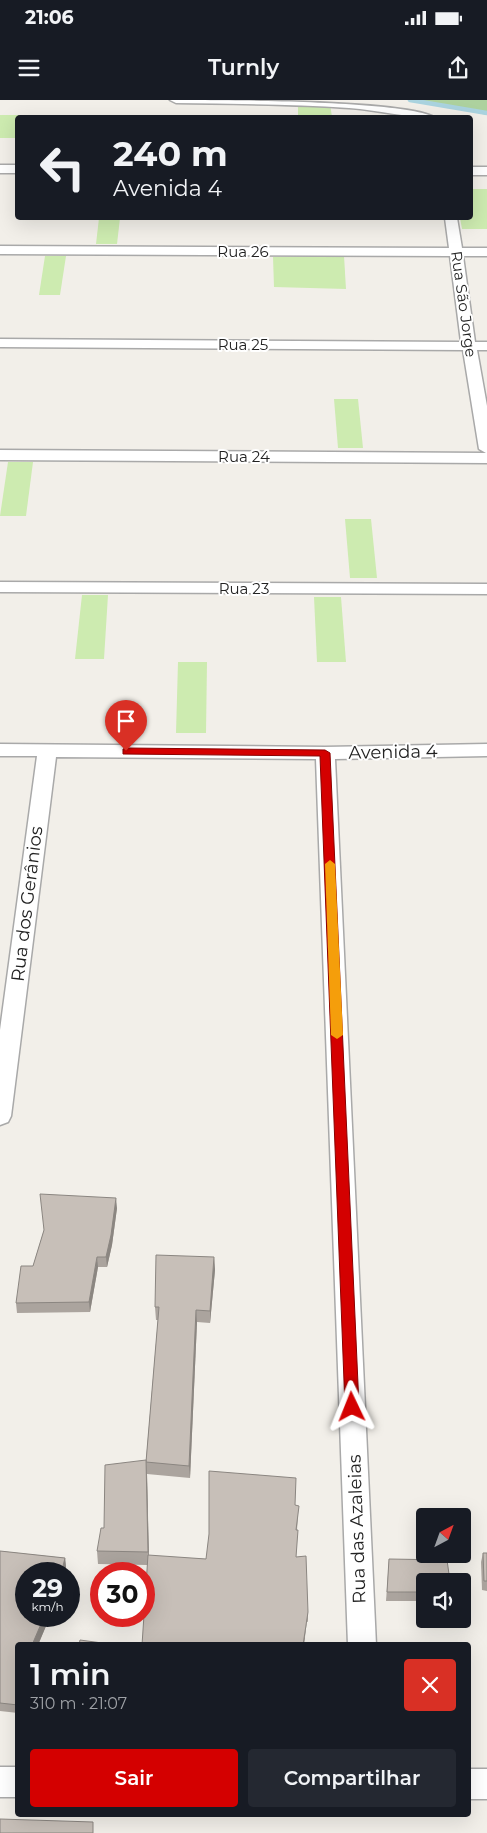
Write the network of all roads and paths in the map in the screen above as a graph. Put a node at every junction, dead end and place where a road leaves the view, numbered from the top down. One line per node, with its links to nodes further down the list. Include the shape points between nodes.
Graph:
1 (176, 100): 2 (street)
2 (327, 101): 3 (street, via 397,105)
3 (425, 115)
4 (0, 169): 5 (street)
5 (15, 169)
6 (473, 171): 7 (street)
7 (487, 171)
8 (451, 220): 10 (street, Rua São Jorge)
9 (0, 250): 10 (street, Rua 26)
10 (457, 252): 11 (street, Rua 26); 13 (street, Rua São Jorge)
11 (487, 252)
12 (0, 342): 13 (street, Rua 25)
13 (469, 346): 14 (street, Rua 25); 15 (street, Rua São Jorge)
14 (487, 346)
15 (487, 449)
16 (0, 454): 17 (street, Rua 24)
17 (487, 458)
18 (0, 587): 19 (street, Rua 23)
19 (487, 589)
20 (0, 750): 21 (street, Avenida 4)
21 (46, 750): 23 (street, Avenida 4); 24 (street, Rua dos Gerânios)
22 (487, 750): 23 (street, Avenida 4)
23 (325, 753): 25 (street, Rua das Azaleias)
24 (0, 1116)
25 (362, 1642)
26 (0, 1782): 27 (street)
27 (15, 1782)
28 (471, 1784): 29 (street)
29 (487, 1784)

